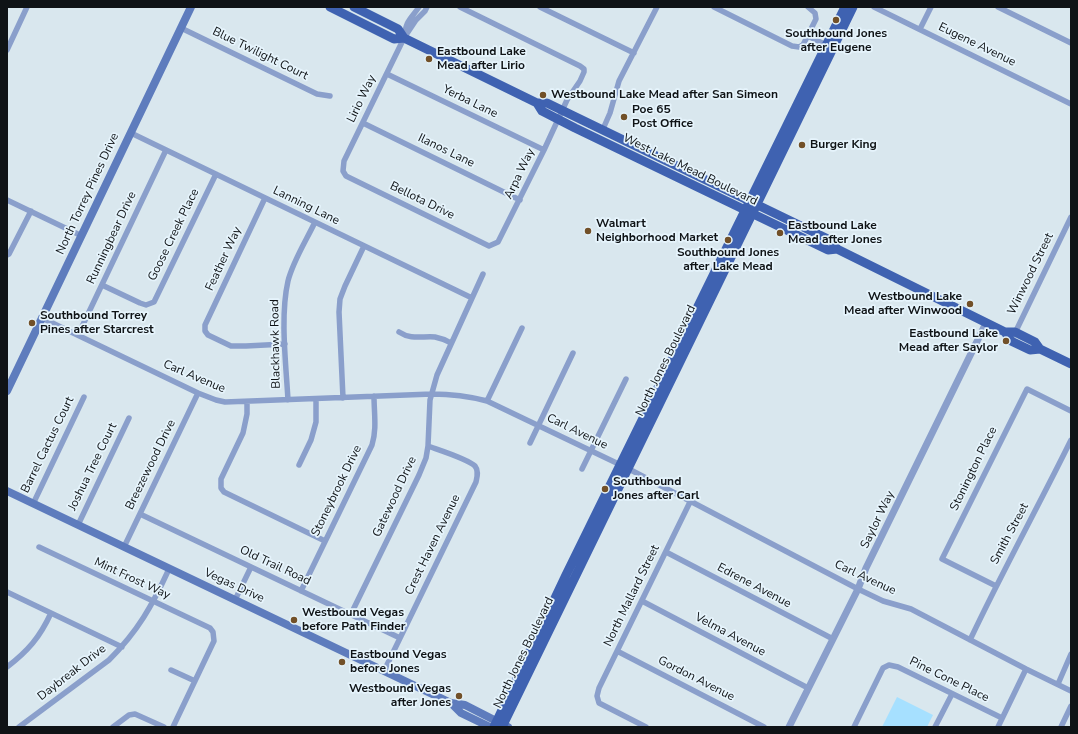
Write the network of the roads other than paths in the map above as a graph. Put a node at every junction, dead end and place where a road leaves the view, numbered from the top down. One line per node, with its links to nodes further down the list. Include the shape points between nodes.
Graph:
1 (27, 7): 21 (street)
2 (191, 7): 17 (main road, North Torrey Pines Drive)
3 (354, 7): 20 (main road, West Lake Mead Boulevard, via 398,29)
4 (419, 7): 20 (street, via 408,20)
5 (427, 7): 20 (street)
6 (460, 7): 31 (street, Arpa Way, via 584,69 580,81)
7 (540, 7): 25 (street)
8 (657, 7): 25 (street)
9 (714, 7): 19 (street, via 792,46 803,45)
10 (808, 7): 19 (street, via 815,13 816,19)
11 (844, 7): 23 (main road, North Jones Boulevard)
12 (854, 7): 27 (main road, North Jones Boulevard)
13 (874, 7): 18 (street, Eugene Avenue)
14 (931, 7): 18 (street)
15 (998, 7): 22 (street)
16 (334, 8): 20 (main road, West Lake Mead Boulevard, via 394,39)
17 (181, 28): 28 (street, Blue Twilight Court, via 317,94); 36 (main road, North Torrey Pines Drive)
18 (920, 29): 30 (street, Eugene Avenue)
19 (808, 36): 23 (street)
20 (404, 38): 26 (street, Lirio Way); 29 (main road, West Lake Mead Boulevard)
21 (9, 39): 24 (street)
22 (1071, 43)
23 (826, 45): 27 (main road, North Jones Boulevard)
24 (7, 50)
25 (634, 53): 35 (street, via 619,81)
26 (387, 74): 33 (street, Lirio Way); 39 (street, Yerba Lane)
27 (814, 80): 48 (main road, North Jones Boulevard)
28 (330, 96)
29 (537, 103): 31 (main road, West Lake Mead Boulevard, via 547,103); 32 (main road, West Lake Mead Boulevard, via 542,111)
30 (1071, 104)
31 (562, 110): 32 (street, Arpa Way); 35 (main road, West Lake Mead Boulevard)
32 (558, 119): 34 (main road, West Lake Mead Boulevard); 39 (street, Arpa Way)
33 (363, 123): 43 (street, Lirio Way, via 344,161); 47 (street, Ilanos Lane)
34 (575, 128): 35 (main road, via 584,127 595,132); 37 (main road, West Lake Mead Boulevard)
35 (603, 129): 40 (main road, West Lake Mead Boulevard)
36 (131, 133): 38 (street, Lanning Lane); 53 (main road, North Torrey Pines Drive)
37 (616, 147): 40 (main road, via 639,152); 41 (main road, West Lake Mead Boulevard)
38 (166, 150): 44 (street, Lanning Lane); 59 (street, Runningbear Drive)
39 (544, 150): 47 (street, Arpa Way)
40 (646, 150): 42 (main road, West Lake Mead Boulevard)
41 (642, 159): 42 (main road, via 650,158); 50 (main road, West Lake Mead Boulevard)
42 (680, 167): 48 (main road, West Lake Mead Boulevard)
43 (343, 171): 54 (street, Bellota Drive, via 346,176 489,246)
44 (216, 174): 45 (street, Lanning Lane); 59 (street, Goose Creek Place, via 157,298 150,304 140,303)
45 (265, 198): 52 (street, Lanning Lane); 73 (street, Feather Way, via 205,325 205,331 231,346)
46 (7, 200): 49 (street)
47 (520, 200): 54 (street, Arpa Way, via 498,242)
48 (753, 203): 50 (main road, North Jones Boulevard); 56 (main road, West Lake Mead Boulevard, via 832,241)
49 (30, 212): 53 (street); 57 (street)
50 (749, 212): 56 (main road, West Lake Mead Boulevard, via 828,250); 61 (main road, North Jones Boulevard); 70 (main road, North Jones Boulevard)
51 (1071, 217): 68 (street, Winwood Street)
52 (315, 222): 55 (street, Lanning Lane); 73 (street, Blackhawk Road, via 289,279 284,314)
53 (82, 236): 62 (main road, North Torrey Pines Drive)
54 (494, 244)
55 (364, 246): 60 (street, Lanning Lane); 84 (street, via 340,299)
56 (837, 249): 63 (main road, West Lake Mead Boulevard)
57 (7, 255)
58 (483, 274): 60 (street, Gatewood Drive)
59 (102, 285): 69 (street, Runningbear Drive)
60 (472, 298): 72 (street, Gatewood Drive)
61 (698, 307): 65 (main road, North Jones Boulevard); 70 (main road, via 689,334)
62 (42, 318): 69 (street, Carl Avenue); 79 (main road, North Torrey Pines Drive)
63 (986, 322): 67 (main road, West Lake Mead Boulevard); 111 (street, Saylor Way)
64 (522, 328): 88 (street)
65 (686, 330): 77 (main road); 97 (main road, North Jones Boulevard)
66 (399, 332): 72 (street, via 418,338 436,337)
67 (1005, 332): 68 (main road, West Lake Mead Boulevard); 71 (main road, West Lake Mead Boulevard)
68 (1015, 332): 71 (street, Winwood Street); 74 (main road, West Lake Mead Boulevard, via 1035,342)
69 (78, 335): 80 (street, Carl Avenue)
70 (690, 340): 77 (main road, North Jones Boulevard)
71 (1011, 341): 74 (main road, West Lake Mead Boulevard, via 1030,350)
72 (451, 343): 81 (street, Gatewood Drive)
73 (286, 344): 86 (street, Blackhawk Road)
74 (1040, 349): 76 (main road, West Lake Mead Boulevard)
75 (573, 353): 91 (street)
76 (1071, 364)
77 (677, 366): 97 (main road, North Jones Boulevard)
78 (626, 379): 95 (street)
79 (7, 391)
80 (198, 393): 87 (street, Carl Avenue, via 225,402); 102 (street, Breezewood Drive)
81 (432, 394): 82 (street, Carl Avenue); 88 (street, Carl Avenue, via 464,396); 94 (street, Gatewood Drive)
82 (374, 396): 84 (street, Carl Avenue); 104 (street, Stoneybrook Drive, via 375,427 372,445)
83 (84, 397): 101 (street, Barrel Cactus Court)
84 (343, 398): 85 (street, Carl Avenue)
85 (316, 399): 86 (street, Carl Avenue); 96 (street, via 316,422)
86 (288, 400): 87 (street, Carl Avenue)
87 (246, 402): 104 (street, via 246,425 220,479 220,488)
88 (487, 402): 91 (street, Carl Avenue)
89 (1071, 411): 110 (street, Stonington Place, via 1027,389 942,560)
90 (129, 418): 103 (street, Joshua Tree Court)
91 (539, 426): 93 (street); 95 (street, Carl Avenue)
92 (1071, 440): 110 (street, Smith Street)
93 (530, 443)
94 (428, 446): 118 (street, Gatewood Drive, via 419,475); 119 (street, Crest Haven Avenue, via 475,466 476,482)
95 (591, 451): 97 (street, Carl Avenue); 98 (street)
96 (299, 465)
97 (624, 467): 100 (street, Carl Avenue); 136 (main road, North Jones Boulevard)
98 (582, 469)
99 (7, 492): 101 (main road, Vegas Drive)
100 (690, 502): 107 (street, North Mallard Street); 111 (street, Carl Avenue)
101 (33, 504): 103 (main road, Vegas Drive)
102 (140, 514): 106 (street, Breezewood Drive); 108 (street, Old Trail Road)
103 (78, 525): 106 (main road, Vegas Drive)
104 (325, 541): 112 (street, Stoneybrook Drive)
105 (39, 547): 115 (street, Mint Frost Way)
106 (124, 547): 109 (main road, Vegas Drive)
107 (666, 552): 116 (street, North Mallard Street); 120 (street, Edrene Avenue)
108 (251, 567): 112 (street, Old Trail Road); 114 (street)
109 (169, 569): 114 (main road, Vegas Drive); 115 (street, Daybreak Drive)
110 (996, 586): 121 (street, Smith Street)
111 (858, 589): 120 (street, Saylor Way); 121 (street, Carl Avenue, via 883,601 911,609)
112 (301, 591): 118 (street, Old Trail Road)
113 (7, 592): 117 (street)
114 (235, 600): 128 (main road, Vegas Drive)
115 (154, 601): 122 (street, Daybreak Drive); 129 (street, Mint Frost Way, via 210,628 213,632 214,641)
116 (642, 601): 123 (street, North Mallard Street); 131 (street, Velma Avenue)
117 (51, 613): 122 (street); 125 (street, via 37,639)
118 (351, 614): 119 (street, Old Trail Road)
119 (400, 638): 128 (street, Crest Haven Avenue)
120 (833, 639): 131 (street, Saylor Way)
121 (970, 640): 126 (street, Carl Avenue)
122 (122, 647): 137 (street, Daybreak Drive, via 109,660)
123 (617, 650): 141 (street, North Mallard Street, via 599,688 598,700); 142 (street, Gordon Avenue)
124 (1071, 654): 130 (street)
125 (7, 667)
126 (1026, 669): 130 (street, Carl Avenue); 135 (street)
127 (171, 670): 129 (street)
128 (384, 671): 136 (main road, Vegas Drive, via 451,703 465,705)
129 (195, 681): 140 (street)
130 (1058, 684): 132 (street, Carl Avenue)
131 (808, 688): 143 (street, Saylor Way)
132 (1071, 691)
133 (952, 694): 135 (street, Pine Cone Place); 144 (street, Pine Cone Place, via 898,667 886,666); 145 (street)
134 (1071, 706): 147 (street)
135 (1002, 718): 146 (street)
136 (499, 726)
137 (19, 727)
138 (113, 727): 139 (street, via 129,715 135,714)
139 (164, 727)
140 (173, 727)
141 (646, 727)
142 (764, 727)
143 (789, 727)
144 (854, 727)
145 (935, 727)
146 (998, 727)
147 (1061, 727)

